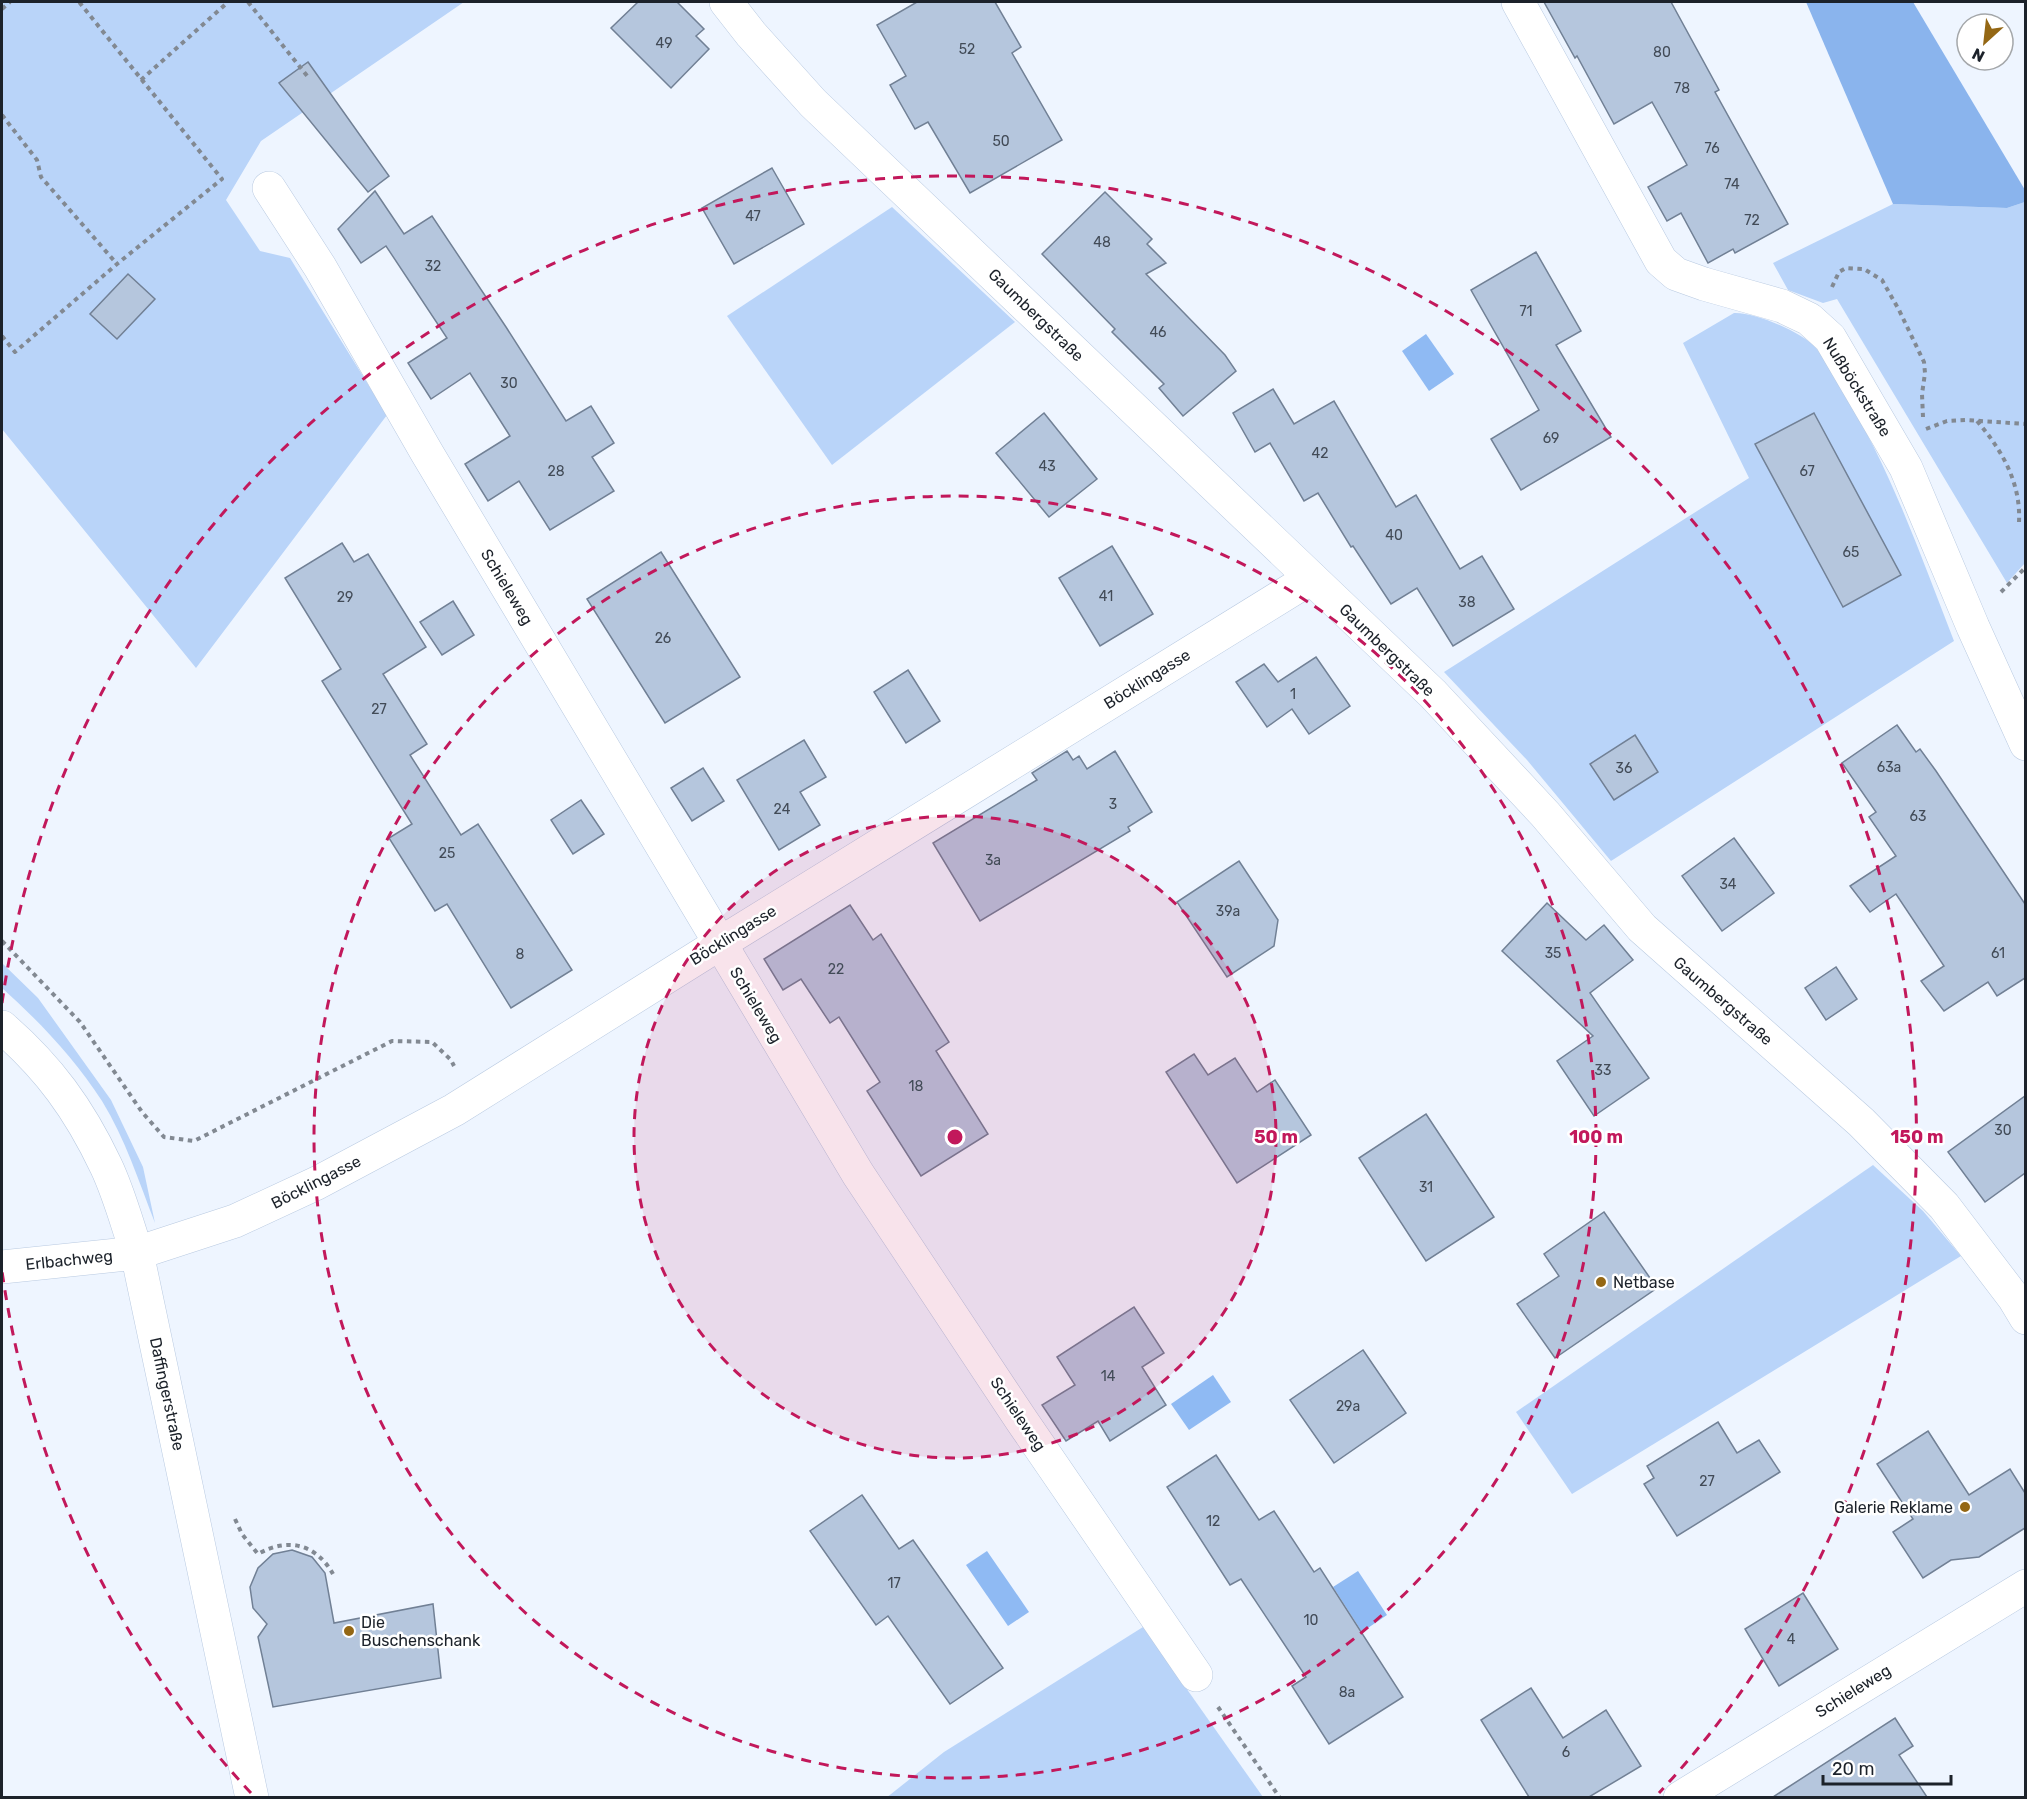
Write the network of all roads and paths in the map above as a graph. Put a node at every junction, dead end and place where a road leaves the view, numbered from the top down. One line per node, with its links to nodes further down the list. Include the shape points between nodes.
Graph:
1 (10, 2): 7 (path)
2 (79, 2): 9 (path)
3 (228, 2): 9 (path)
4 (248, 2): 8 (path)
5 (726, 2): 21 (street, Gaumbergstraße, via 813,103)
6 (1518, 2): 23 (street, Nußböckstraße, via 1661,261 1676,274 1782,306 1809,320 1830,338 1906,468)
7 (2, 9)
8 (308, 77)
9 (141, 80): 12 (path, via 222,179)
10 (2, 115): 12 (path, via 38,160 41,177)
11 (269, 188): 25 (street, Schieleweg, via 320,267)
12 (117, 264): 14 (path, via 15,352)
13 (1831, 291): 17 (path, via 1836,277 1846,268 1864,269 1882,280 1924,362 1922,412)
14 (2, 336)
15 (1977, 421): 16 (path); 17 (path, via 1947,421); 19 (path, via 1994,441 2012,478 2019,497)
16 (2025, 424)
17 (1926, 429): 18 (path)
18 (1918, 434)
19 (2019, 522)
20 (2025, 567): 22 (path)
21 (1311, 578): 25 (street, Böcklingasse); 30 (street, Gaumbergstraße, via 1433,694 1545,814 1642,928 1861,1122 1944,1206)
22 (2001, 592)
23 (2025, 744)
24 (2, 941): 27 (path, via 80,1022 142,1112 164,1137 194,1141 392,1041 432,1042 451,1060)
25 (719, 944): 27 (street, Böcklingasse); 34 (street, Schieleweg, via 864,1184)
26 (2, 1027): 28 (street, Daffingerstraße, via 67,1095 107,1167)
27 (472, 1098): 28 (street, Böcklingasse, via 317,1183 235,1221)
28 (137, 1253): 29 (street, Erlbachweg); 35 (street, Daffingerstraße)
29 (2, 1267)
30 (2025, 1318)
31 (232, 1509): 32 (path, via 242,1534 258,1554 271,1547 302,1546 326,1561)
32 (333, 1574)
33 (2025, 1586): 37 (street, Schieleweg)
34 (1196, 1675): 36 (path)
35 (252, 1797)
36 (1280, 1797)
37 (1680, 1797)

